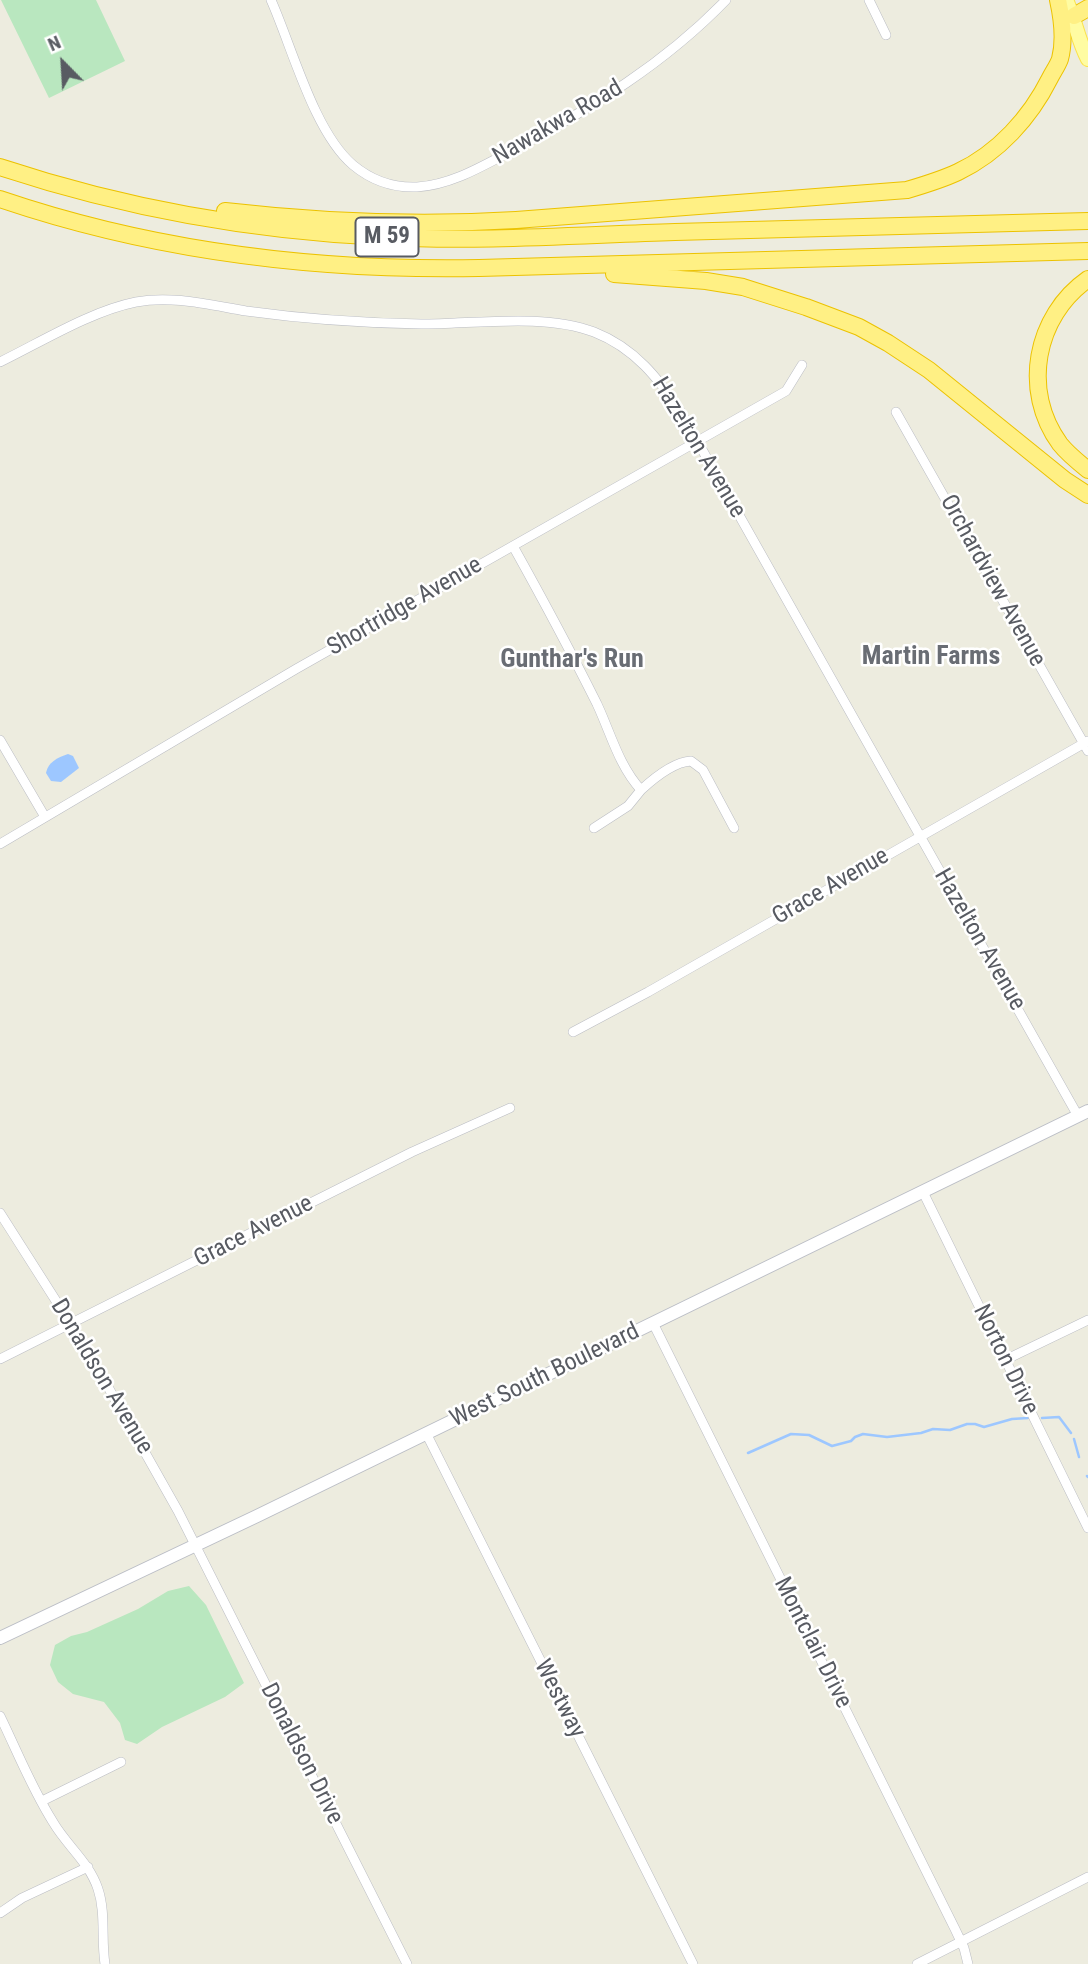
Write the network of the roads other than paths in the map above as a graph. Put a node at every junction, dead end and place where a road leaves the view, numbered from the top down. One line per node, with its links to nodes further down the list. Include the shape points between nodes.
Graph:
1 (271, 0): 2 (street, Nawakwa Road, via 323,124 345,158 366,175 396,186 417,187 477,169 584,110 691,34)
2 (726, 0)
3 (869, 0): 8 (street)
4 (1058, 0): 11 (highway, via 1060,58 1031,110 979,160 906,190 434,223 326,220)
5 (1066, 0): 6 (main road)
6 (1081, 12): 7 (main road); 9 (main road, via 1082,49)
7 (1088, 33)
8 (886, 36)
9 (1088, 60)
10 (0, 167): 11 (highway, M 59)
11 (103, 197): 13 (highway, M 59, via 247,225 407,238)
12 (0, 199): 15 (highway, M 59, via 144,237 261,257 400,268)
13 (1088, 221)
14 (1088, 251): 15 (highway, M 59)
15 (528, 267): 22 (highway, via 743,287 859,327 929,370)
16 (1088, 279): 21 (highway, via 1065,299 1047,327 1037,384 1042,409 1059,442)
17 (0, 362): 20 (street, Hazelton Avenue, via 96,315 127,304 159,300 361,321 557,323 602,335 639,359 665,388)
18 (802, 365): 20 (street, Shortridge Avenue, via 786,391)
19 (896, 412): 25 (street, Orchardview Avenue)
20 (697, 441): 23 (street, Shortridge Avenue); 30 (street, Hazelton Avenue)
21 (1088, 470)
22 (1088, 495)
23 (513, 546): 26 (street, via 563,635 623,766); 27 (street, Shortridge Avenue)
24 (0, 740): 27 (street)
25 (1087, 745): 30 (street, Grace Avenue)
26 (641, 790): 28 (street, via 620,812); 29 (street, via 678,764 691,761 703,770)
27 (46, 817): 31 (street, Shortridge Avenue)
28 (594, 828)
29 (734, 828)
30 (920, 837): 32 (street, Grace Avenue); 34 (street, Hazelton Avenue)
31 (0, 844)
32 (573, 1032)
33 (510, 1108): 38 (street, Grace Avenue, via 412,1152)
34 (1083, 1114): 35 (street, West South Boulevard)
35 (923, 1192): 39 (street, West South Boulevard); 41 (street, Norton Drive)
36 (0, 1213): 38 (street, Donaldson Avenue)
37 (1088, 1320): 41 (street)
38 (71, 1324): 40 (street, Grace Avenue); 44 (street, Donaldson Avenue)
39 (653, 1324): 42 (street, West South Boulevard); 52 (street, Montclair Drive)
40 (0, 1359)
41 (1005, 1360): 43 (street, Norton Drive)
42 (426, 1433): 44 (street, West South Boulevard); 55 (street, Westway)
43 (1088, 1528)
44 (195, 1545): 45 (street, West South Boulevard); 54 (street, Donaldson Drive)
45 (0, 1638)
46 (0, 1716): 48 (street)
47 (121, 1762): 48 (street)
48 (41, 1801): 49 (street)
49 (88, 1867): 51 (street); 53 (street, via 101,1898)
50 (1088, 1877): 52 (street)
51 (0, 1913)
52 (961, 1942): 56 (street); 57 (street, Montclair Drive)
53 (104, 1964)
54 (407, 1964)
55 (693, 1964)
56 (918, 1964)
57 (968, 1964)

